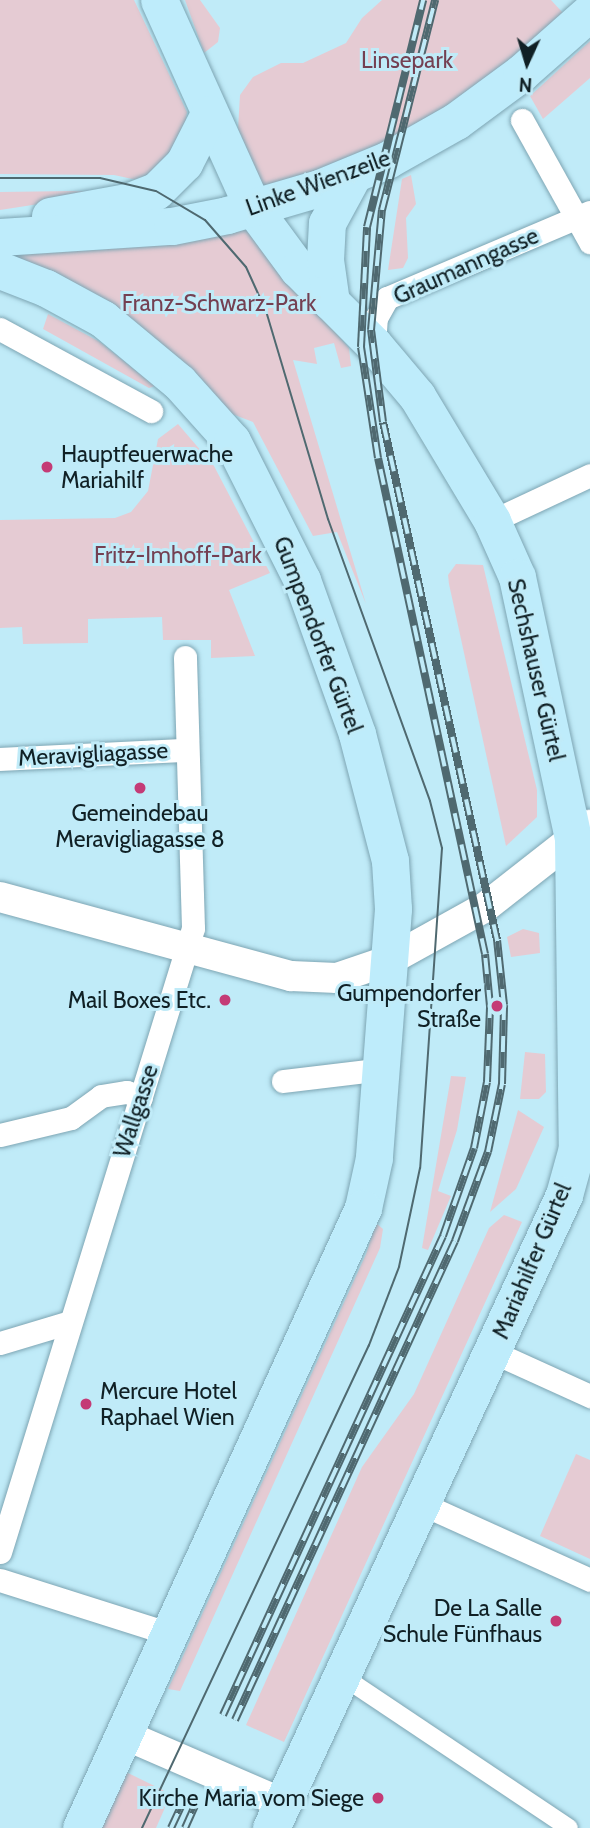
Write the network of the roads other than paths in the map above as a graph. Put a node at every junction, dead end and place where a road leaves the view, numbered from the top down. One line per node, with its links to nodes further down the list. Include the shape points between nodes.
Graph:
1 (159, 0): 3 (main road, Sechshauser Gürtel)
2 (590, 12): 5 (main road, Linke Wienzeile, via 457,121)
3 (209, 114): 6 (main road, Sechshauser Gürtel); 8 (main road, via 184,163 148,195)
4 (522, 120): 7 (street)
5 (353, 175): 6 (main road, Linke Wienzeile); 12 (main road, via 327,223 325,260)
6 (253, 208): 9 (main road, Linke Wienzeile, via 129,231); 12 (main road, Sechshauser Gürtel, via 283,251)
7 (584, 215): 10 (street); 14 (street, Graumanngasse, via 387,298 376,318)
8 (0, 223)
9 (0, 237)
10 (590, 242)
11 (0, 270): 25 (main road, Gumpendorfer Gürtel, via 76,304 142,349 197,400 232,442 251,475 302,580 357,734 390,861)
12 (331, 302): 14 (main road, Sechshauser Gürtel)
13 (0, 329): 15 (street)
14 (374, 345): 17 (main road, Sechshauser Gürtel, via 417,396)
15 (152, 411)
16 (590, 475): 17 (street)
17 (492, 521): 21 (main road, Sechshauser Gürtel, via 517,577)
18 (185, 657): 19 (street, Wallgasse)
19 (186, 750): 20 (street, Meravigliagasse); 23 (street, Wallgasse, via 192,789 193,928)
20 (0, 759)
21 (581, 832): 24 (main road, Mariahilfer Gürtel); 25 (street, via 514,888)
22 (0, 897): 23 (street)
23 (188, 949): 25 (street, via 291,976 337,978); 28 (street, Wallgasse)
24 (583, 956): 30 (main road, Mariahilfer Gürtel)
25 (390, 960): 26 (main road)
26 (383, 1069): 27 (street); 39 (main road, via 374,1158 363,1208)
27 (283, 1081)
28 (141, 1097): 29 (street, via 127,1092 102,1096 71,1118); 31 (street, Wallgasse)
29 (0, 1135)
30 (583, 1150): 33 (main road, Mariahilfer Gürtel)
31 (70, 1322): 32 (street); 36 (street, Wallgasse)
32 (0, 1343)
33 (493, 1352): 34 (street); 35 (main road, Mariahilfer Gürtel)
34 (590, 1396)
35 (422, 1504): 38 (street); 40 (main road, Mariahilfer Gürtel)
36 (0, 1552)
37 (0, 1580): 39 (street)
38 (590, 1580)
39 (170, 1634): 41 (main road)
40 (342, 1676): 42 (main road, Mariahilfer Gürtel); 44 (street)
41 (125, 1735): 42 (street, Mariahilfer Gürtel); 43 (main road)
42 (277, 1816)
43 (81, 1828)
44 (569, 1828)

